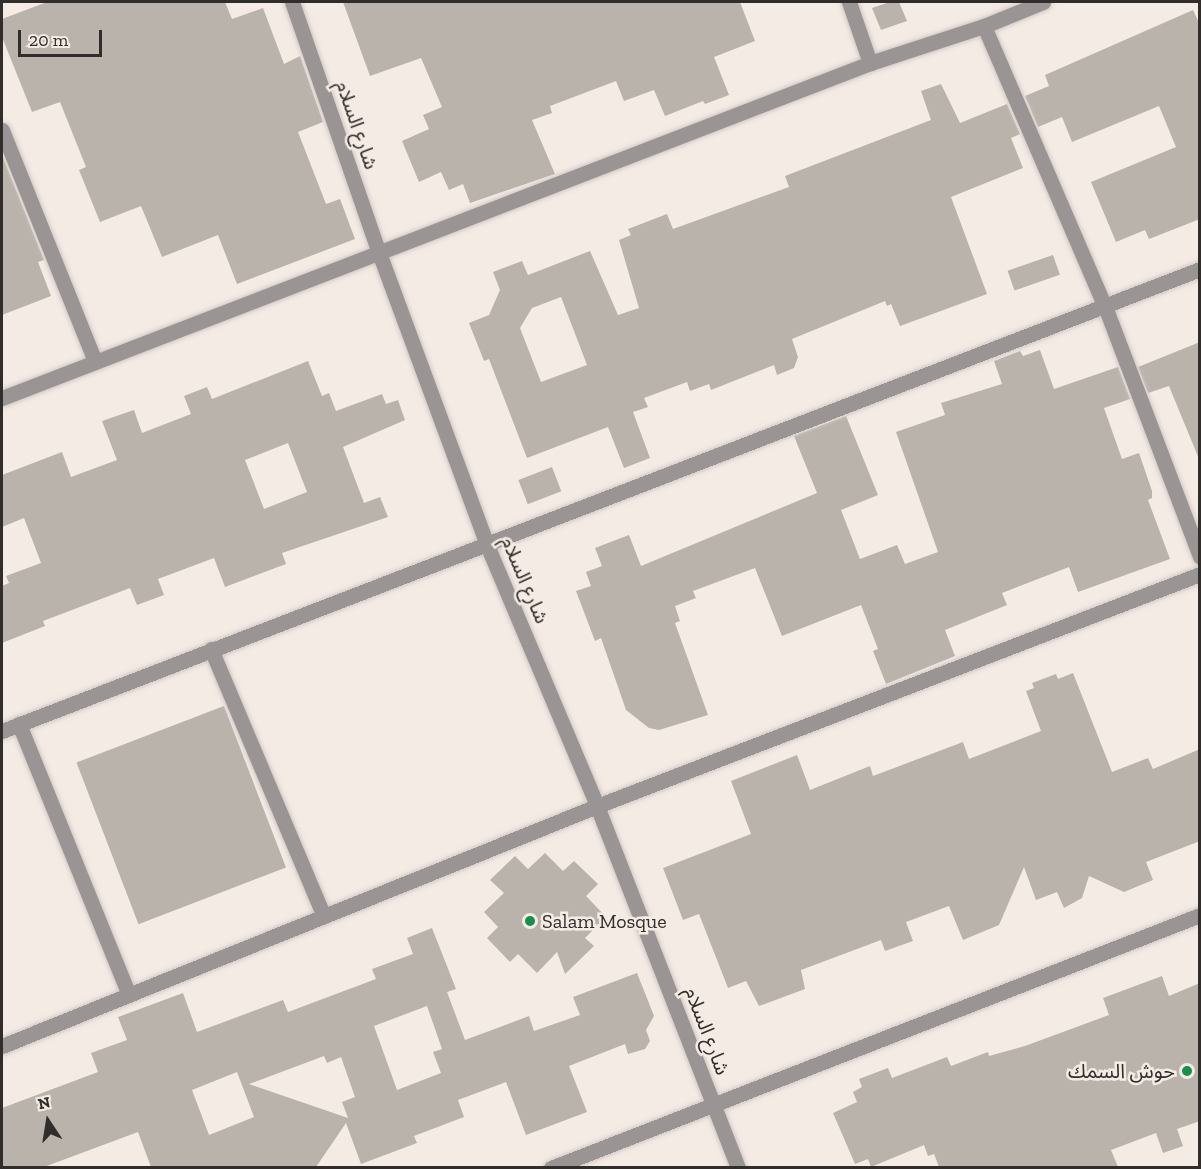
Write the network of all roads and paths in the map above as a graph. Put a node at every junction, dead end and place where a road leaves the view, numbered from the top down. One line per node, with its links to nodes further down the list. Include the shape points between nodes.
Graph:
1 (292, 2): 7 (street, شارع السلام)
2 (849, 2): 5 (street)
3 (1043, 2): 4 (street)
4 (984, 26): 5 (street); 9 (street)
5 (870, 63): 7 (street)
6 (2, 130): 10 (street)
7 (378, 250): 10 (street); 12 (street, شارع السلام)
8 (1200, 269): 9 (street)
9 (1106, 309): 12 (street); 13 (street)
10 (95, 361): 11 (street)
11 (2, 398)
12 (487, 545): 15 (street); 18 (street, شارع السلام)
13 (1200, 557)
14 (1200, 574): 18 (street)
15 (211, 649): 16 (street); 20 (street)
16 (19, 724): 17 (street); 21 (street)
17 (2, 731)
18 (597, 806): 20 (street); 23 (street, شارع السلام)
19 (1200, 915): 23 (street)
20 (324, 916): 21 (street)
21 (128, 992): 22 (street)
22 (2, 1046)
23 (714, 1106): 24 (street); 25 (street, شارع السلام)
24 (551, 1167)
25 (738, 1167)

